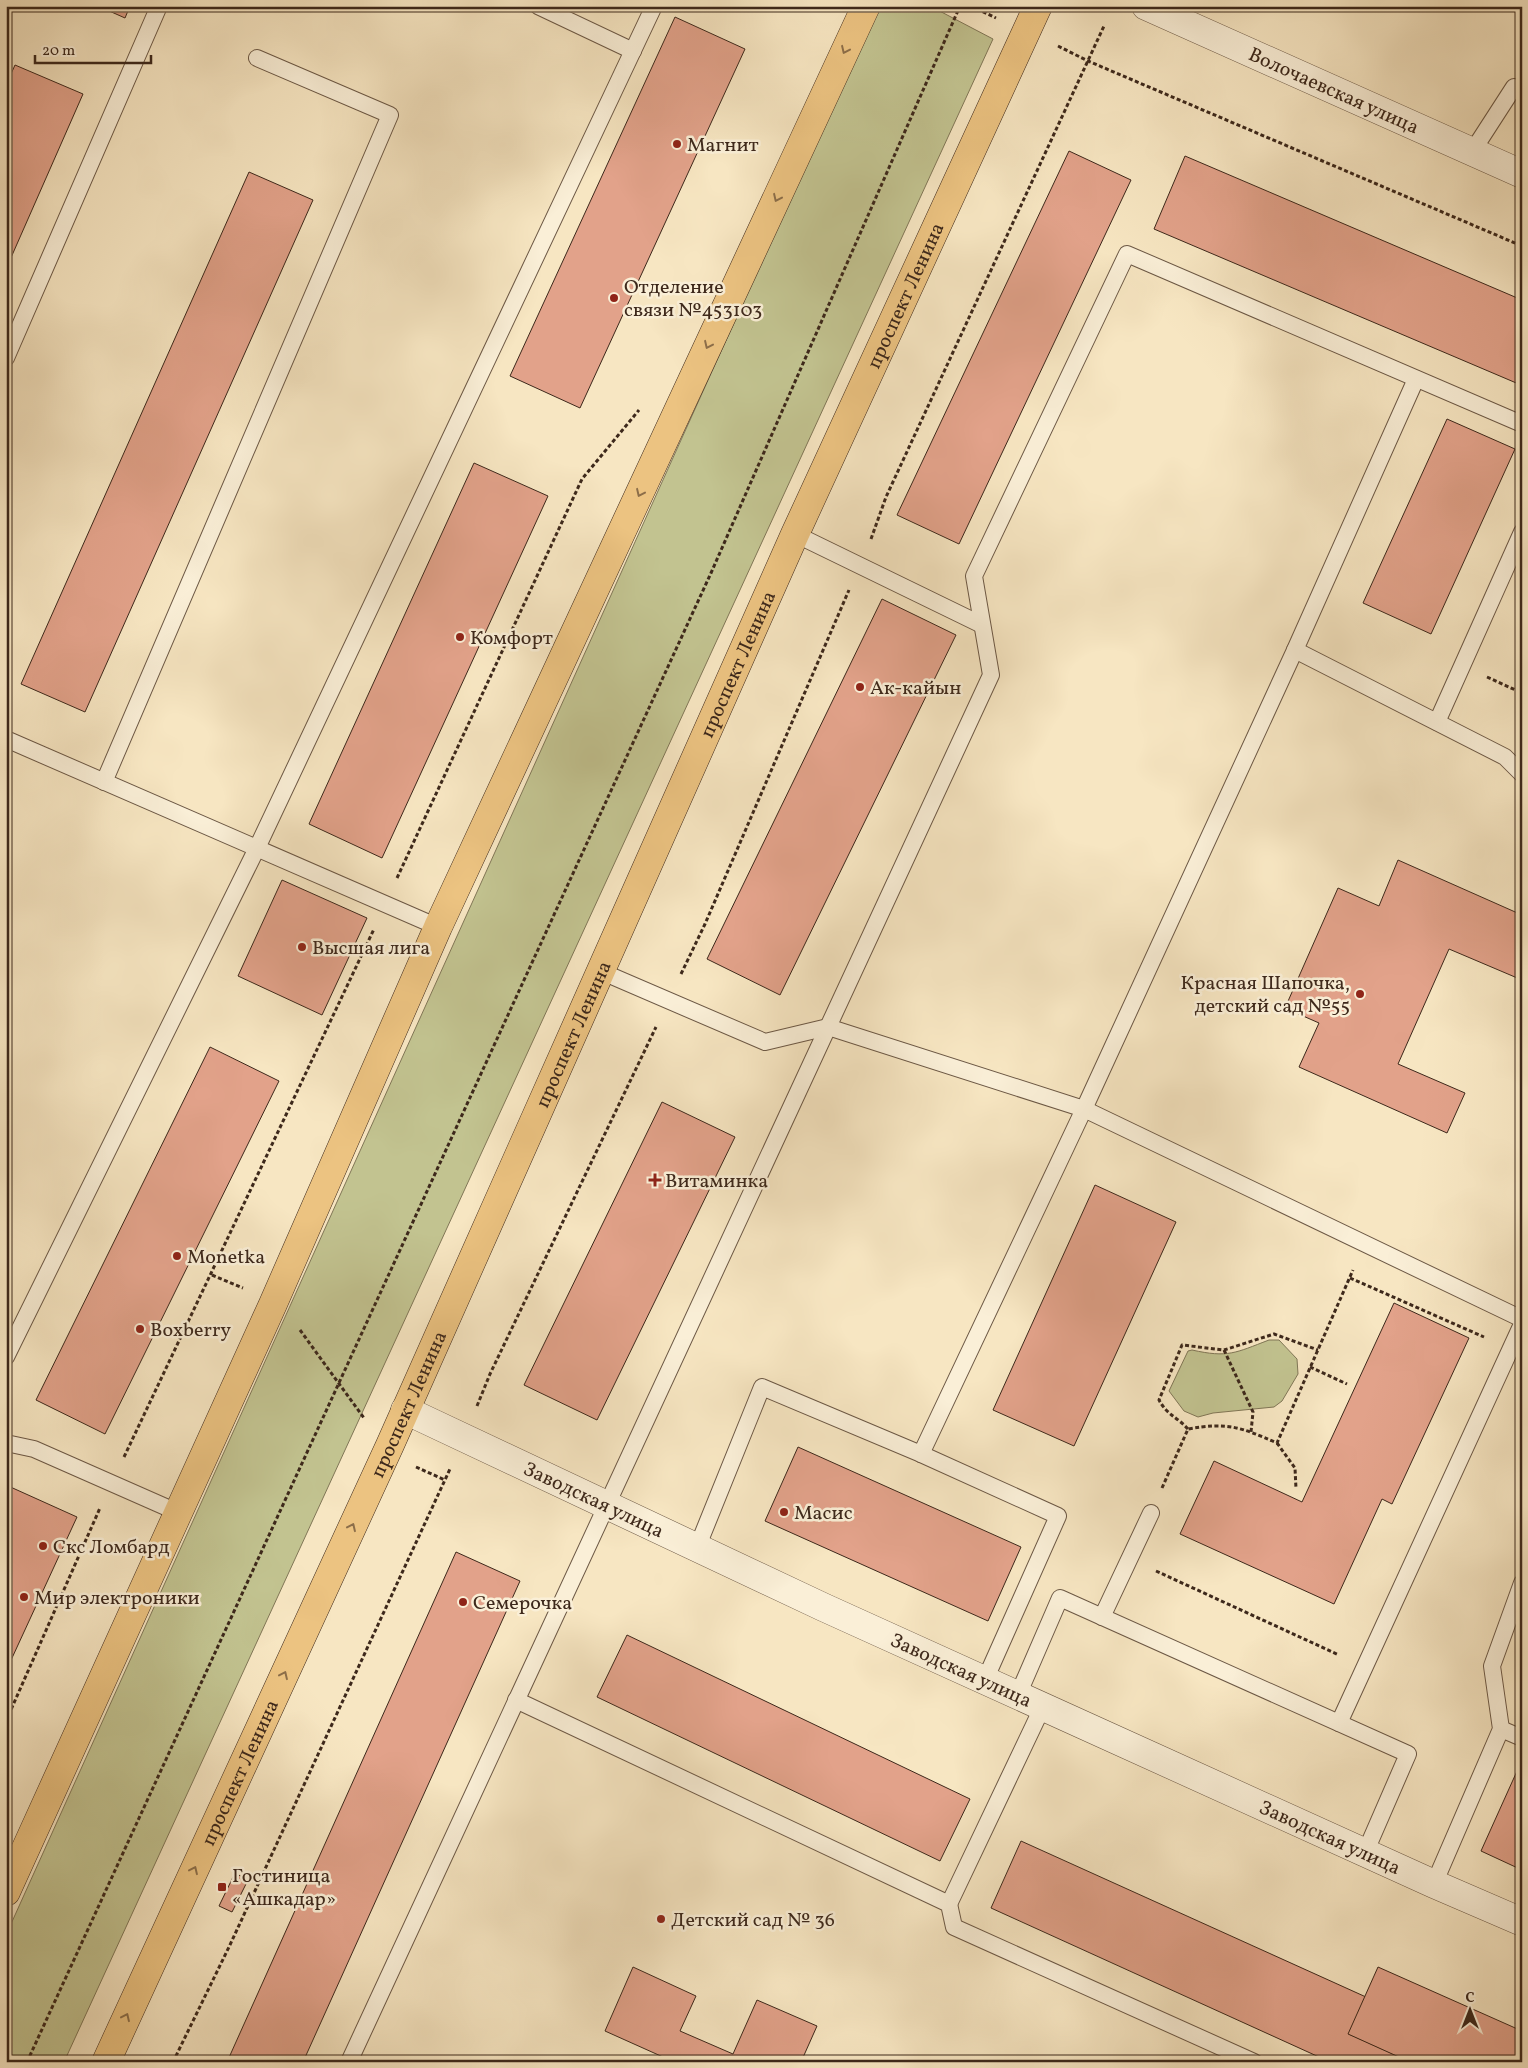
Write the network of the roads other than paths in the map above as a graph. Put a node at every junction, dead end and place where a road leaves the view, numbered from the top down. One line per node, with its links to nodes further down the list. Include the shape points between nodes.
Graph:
1 (159, 6): 12 (lane)
2 (538, 6): 7 (lane)
3 (654, 6): 7 (lane)
4 (866, 6): 24 (main road, one-way to 24)
5 (1038, 6): 16 (main road, проспект Ленина)
6 (1146, 6): 10 (street, Волочаевская улица)
7 (633, 51): 23 (lane)
8 (257, 58): 22 (lane, via 390,115)
9 (1522, 90): 10 (lane, via 1514,87)
10 (1472, 152): 11 (street, Волочаевская улица)
11 (1522, 174)
12 (6, 358)
13 (1416, 379): 14 (lane); 17 (lane, via 1127,254 974,576); 18 (lane)
14 (1522, 424)
15 (1522, 532): 19 (lane)
16 (795, 534): 17 (lane); 25 (main road, проспект Ленина)
17 (982, 625): 26 (lane, via 991,676)
18 (1295, 650): 19 (lane); 27 (lane)
19 (1437, 722): 21 (lane, via 1505,757)
20 (6, 739): 22 (lane)
21 (1522, 774)
22 (104, 782): 23 (lane)
23 (257, 848): 24 (lane); 30 (lane)
24 (438, 927): 35 (main road, via 273,1304)
25 (600, 971): 26 (lane, via 765,1042); 31 (main road, проспект Ленина)
26 (828, 1027): 27 (lane); 34 (lane)
27 (1084, 1109): 28 (lane); 33 (lane)
28 (1522, 1318)
29 (1522, 1324): 44 (lane)
30 (6, 1357)
31 (405, 1410): 34 (street, Заводская улица); 52 (main road, проспект Ленина, one-way to 31)
32 (6, 1443): 35 (lane, via 34,1449)
33 (922, 1454): 37 (lane, via 762,1387); 40 (lane, via 1058,1516)
34 (605, 1506): 37 (street, Заводская улица); 42 (lane)
35 (177, 1512): 49 (main road)
36 (1151, 1513): 39 (lane)
37 (697, 1548): 40 (street, Заводская улица)
38 (1522, 1583): 45 (lane, via 1492,1666)
39 (1102, 1617): 41 (lane, via 1060,1598); 44 (lane)
40 (986, 1680): 41 (street, Заводская улица)
41 (1018, 1695): 43 (street, Заводская улица)
42 (516, 1700): 50 (lane); 53 (lane)
43 (1043, 1706): 47 (street, Заводская улица); 50 (lane)
44 (1339, 1723): 47 (lane, via 1408,1754)
45 (1501, 1730): 46 (lane); 48 (lane)
46 (1522, 1738)
47 (1366, 1853): 48 (street, Заводская улица)
48 (1434, 1884): 51 (street, Заводская улица)
49 (6, 1892)
50 (949, 1904): 54 (lane, via 954,1927)
51 (1522, 1922)
52 (106, 2062)
53 (349, 2062)
54 (1254, 2062)

